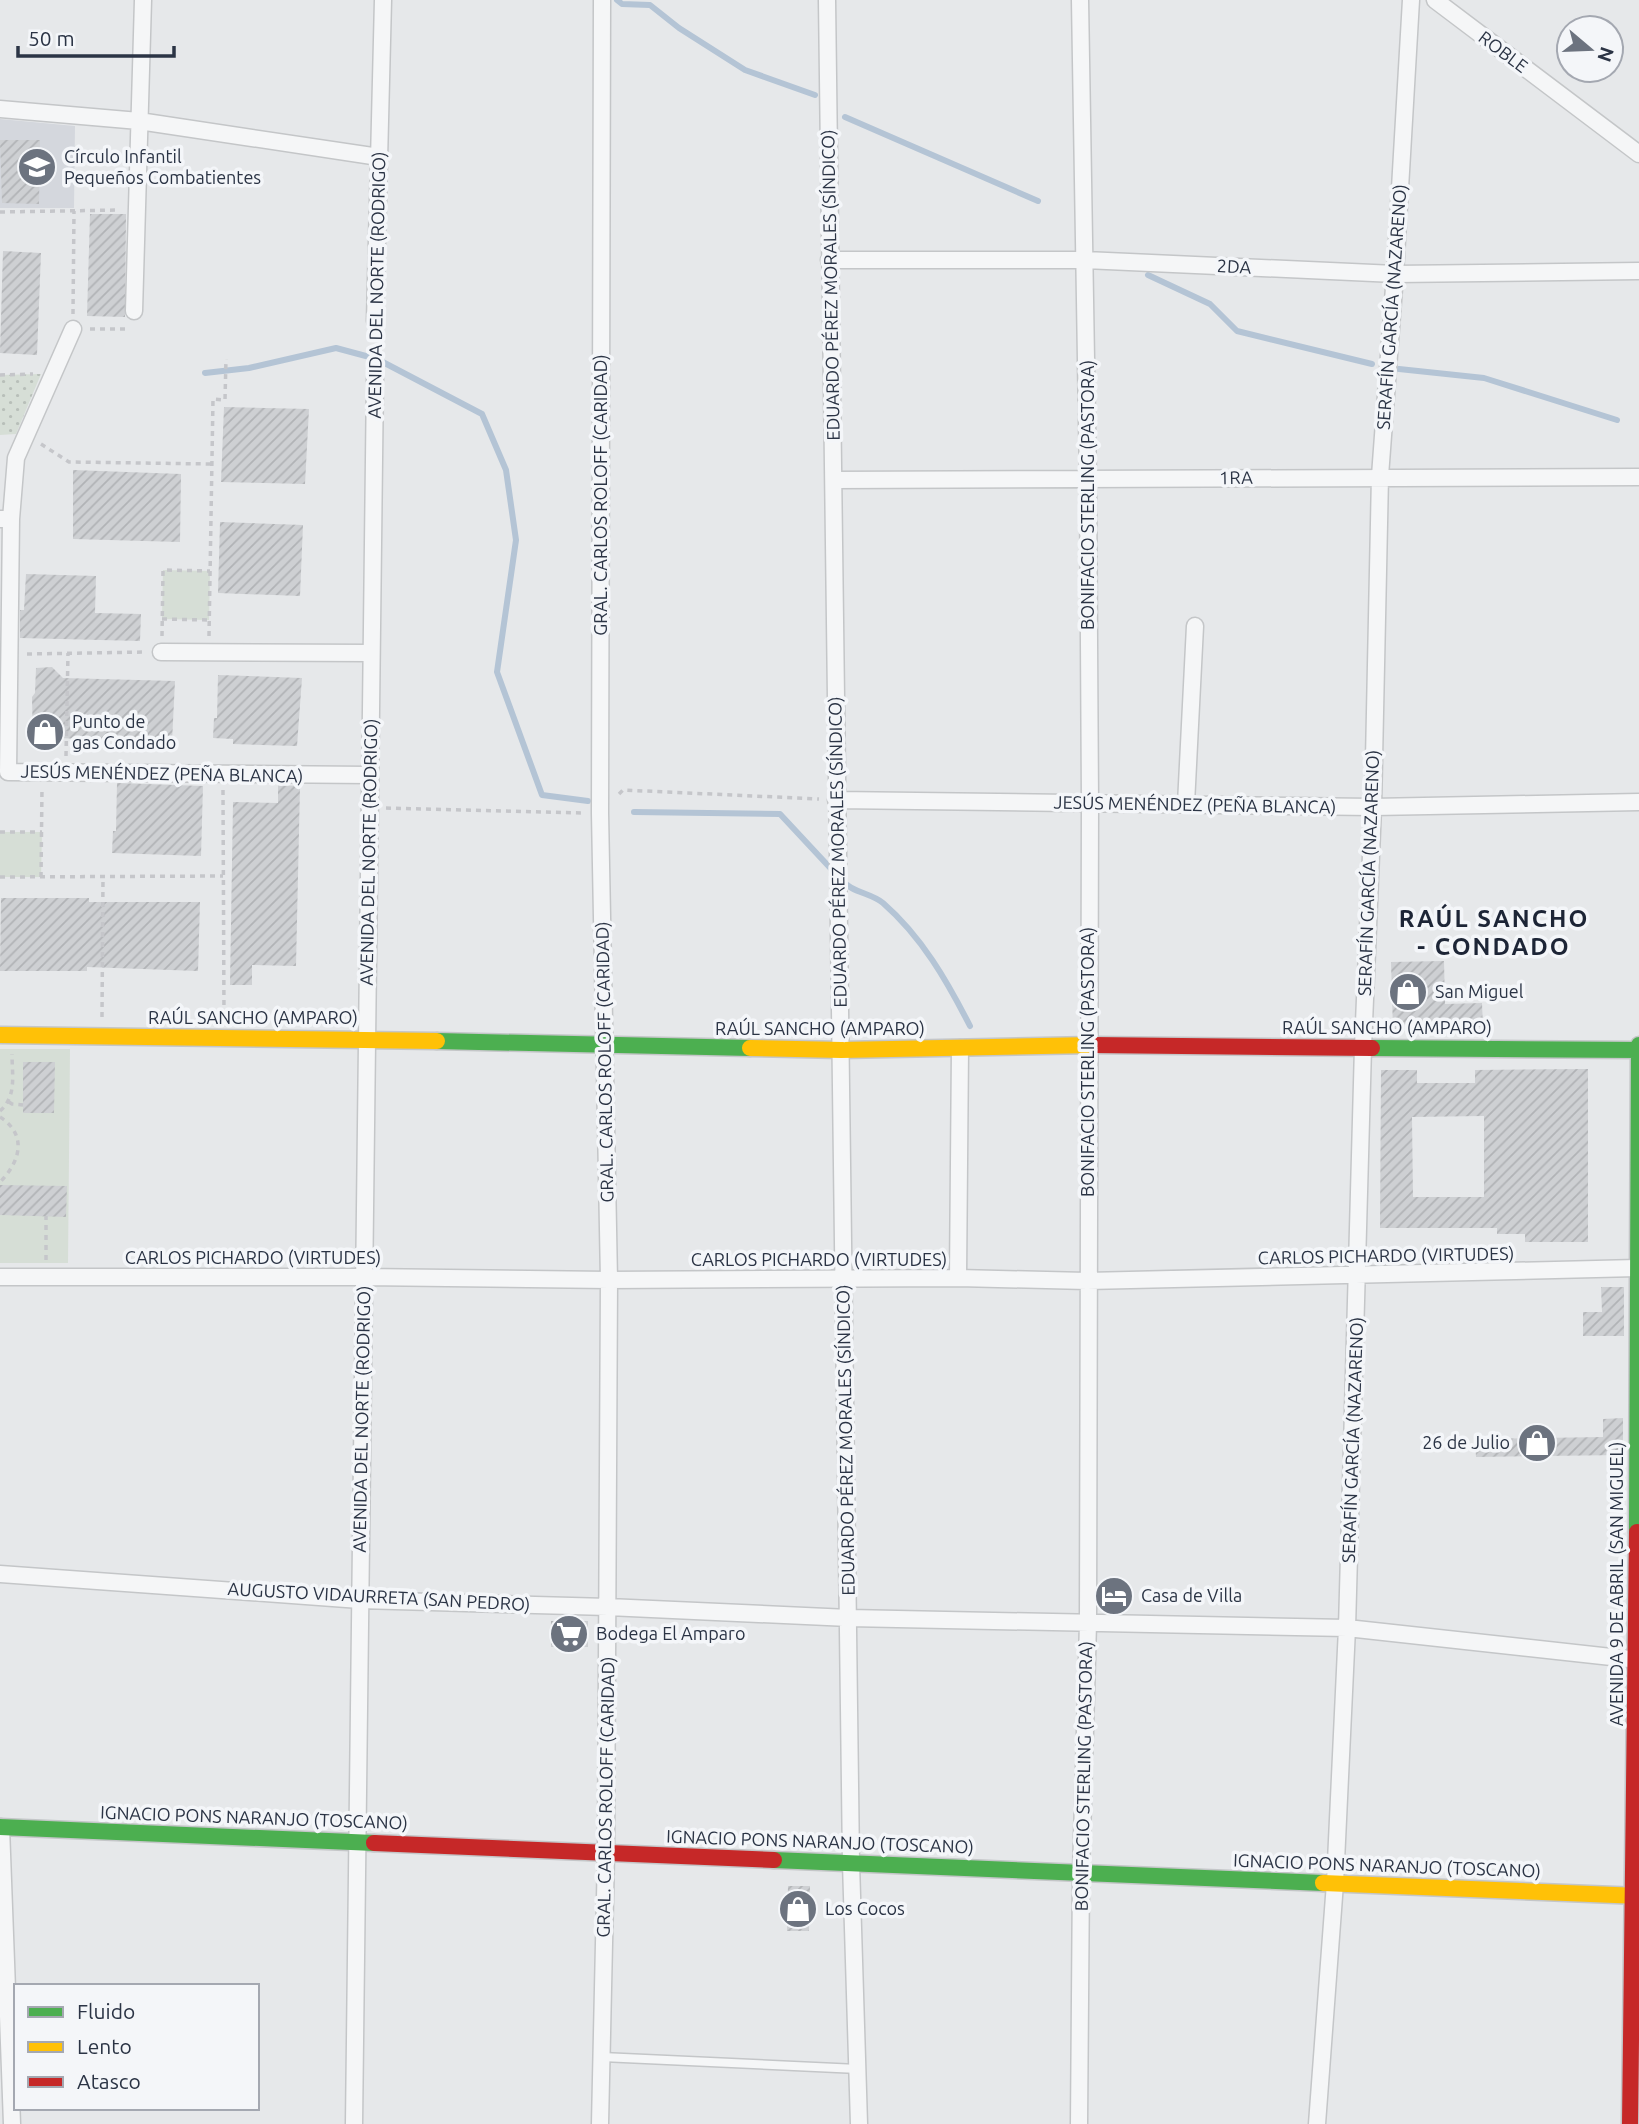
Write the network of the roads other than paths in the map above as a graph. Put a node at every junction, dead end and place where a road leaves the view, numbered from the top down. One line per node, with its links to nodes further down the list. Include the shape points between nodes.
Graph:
1 (143, 0): 9 (street)
2 (383, 0): 11 (street, AVENIDA DEL NORTE (RODRIGO))
3 (602, 0): 36 (street, GRAL. CARLOS ROLOFF (CARIDAD), via 600,813)
4 (827, 0): 12 (street, EDUARDO PÉREZ MORALES (SÍNDICO))
5 (1080, 0): 13 (street, BONIFACIO STERLING (PASTORA))
6 (1411, 0): 15 (street, SERAFÍN GARCÍA (NAZARENO))
7 (1435, 0): 10 (street, ROBLE)
8 (0, 109): 9 (street)
9 (139, 121): 11 (street); 16 (street)
10 (1639, 154)
11 (379, 157): 17 (street, AVENIDA DEL NORTE (RODRIGO))
12 (829, 260): 13 (street, 2DA); 22 (street, EDUARDO PÉREZ MORALES (SÍNDICO))
13 (1085, 260): 15 (street, 2DA); 23 (street, BONIFACIO STERLING (PASTORA))
14 (1639, 271): 15 (street, 2DA)
15 (1395, 274): 20 (street, SERAFÍN GARCÍA (NAZARENO))
16 (134, 311)
17 (375, 321)
18 (73, 329): 24 (street, JESÚS MENÉNDEZ (PEÑA BLANCA), via 16,458)
19 (374, 377): 27 (street, AVENIDA DEL NORTE (RODRIGO))
20 (1380, 476): 21 (street, 1RA); 23 (street, 1RA); 33 (street, SERAFÍN GARCÍA (NAZARENO))
21 (1639, 477)
22 (834, 480): 23 (street, 1RA); 29 (street, EDUARDO PÉREZ MORALES (SÍNDICO))
23 (1088, 480): 31 (street, BONIFACIO STERLING (PASTORA))
24 (5, 519): 28 (street, JESÚS MENÉNDEZ (PEÑA BLANCA), via 8,772)
25 (1195, 626): 32 (street)
26 (162, 652): 27 (street)
27 (371, 653): 28 (street, AVENIDA DEL NORTE (RODRIGO))
28 (370, 775): 35 (street, AVENIDA DEL NORTE (RODRIGO))
29 (836, 800): 31 (street, JESÚS MENÉNDEZ (PEÑA BLANCA)); 41 (street, EDUARDO PÉREZ MORALES (SÍNDICO))
30 (1639, 802): 33 (street, JESÚS MENÉNDEZ (PEÑA BLANCA))
31 (1090, 803): 32 (street, JESÚS MENÉNDEZ (PEÑA BLANCA)); 37 (street, BONIFACIO STERLING (PASTORA))
32 (1186, 804): 33 (street, JESÚS MENÉNDEZ (PEÑA BLANCA))
33 (1373, 807): 38 (street, SERAFÍN GARCÍA (NAZARENO))
34 (6, 1035): 35 (street, RAÚL SANCHO (AMPARO))
35 (367, 1039): 36 (street, RAÚL SANCHO (AMPARO)); 45 (street, AVENIDA DEL NORTE (RODRIGO))
36 (605, 1045): 41 (street, RAÚL SANCHO (AMPARO)); 48 (street, GRAL. CARLOS ROLOFF (CARIDAD))
37 (1088, 1045): 38 (street, RAÚL SANCHO (AMPARO)); 39 (street, RAÚL SANCHO (AMPARO)); 49 (street, BONIFACIO STERLING (PASTORA))
38 (1363, 1047): 40 (street, RAÚL SANCHO (AMPARO)); 43 (street, SERAFÍN GARCÍA (NAZARENO))
39 (960, 1048): 41 (street, RAÚL SANCHO (AMPARO)); 46 (street)
40 (1639, 1048): 42 (street, AVENIDA 9 DE ABRIL (SAN MIGUEL))
41 (841, 1050): 47 (street, EDUARDO PÉREZ MORALES (SÍNDICO))
42 (1638, 1268): 43 (street, CARLOS PICHARDO (VIRTUDES)); 56 (street, AVENIDA 9 DE ABRIL (SAN MIGUEL))
43 (1358, 1276): 49 (street, CARLOS PICHARDO (VIRTUDES)); 55 (street, SERAFÍN GARCÍA (NAZARENO))
44 (0, 1277): 45 (street, CARLOS PICHARDO (VIRTUDES))
45 (364, 1277): 48 (street, CARLOS PICHARDO (VIRTUDES)); 51 (street, AVENIDA DEL NORTE (RODRIGO))
46 (958, 1278): 47 (street, CARLOS PICHARDO (VIRTUDES)); 49 (street, CARLOS PICHARDO (VIRTUDES))
47 (843, 1279): 48 (street, CARLOS PICHARDO (VIRTUDES)); 53 (street, EDUARDO PÉREZ MORALES (SÍNDICO))
48 (609, 1280): 52 (street, GRAL. CARLOS ROLOFF (CARIDAD))
49 (1087, 1281): 54 (street, BONIFACIO STERLING (PASTORA))
50 (0, 1574): 51 (street, AUGUSTO VIDAURRETA (SAN PEDRO))
51 (360, 1600): 52 (street, AUGUSTO VIDAURRETA (SAN PEDRO)); 58 (street, AVENIDA DEL NORTE (RODRIGO))
52 (608, 1607): 53 (street, AUGUSTO VIDAURRETA (SAN PEDRO)); 59 (street, GRAL. CARLOS ROLOFF (CARIDAD))
53 (849, 1618): 54 (street, AUGUSTO VIDAURRETA (SAN PEDRO)); 60 (street, EDUARDO PÉREZ MORALES (SÍNDICO))
54 (1088, 1623): 55 (street, AUGUSTO VIDAURRETA (SAN PEDRO)); 61 (street, BONIFACIO STERLING (PASTORA))
55 (1347, 1628): 56 (street, AUGUSTO VIDAURRETA (SAN PEDRO)); 62 (street, SERAFÍN GARCÍA (NAZARENO))
56 (1638, 1660): 63 (street, AVENIDA 9 DE ABRIL (SAN MIGUEL))
57 (1, 1827): 58 (street, IGNACIO PONS NARANJO (TOSCANO)); 66 (street)
58 (358, 1842): 59 (street, IGNACIO PONS NARANJO (TOSCANO)); 67 (street, AVENIDA DEL NORTE (RODRIGO))
59 (606, 1853): 60 (street, IGNACIO PONS NARANJO (TOSCANO)); 64 (street, GRAL. CARLOS ROLOFF (CARIDAD))
60 (850, 1863): 61 (street, IGNACIO PONS NARANJO (TOSCANO)); 65 (street, EDUARDO PÉREZ MORALES (SÍNDICO))
61 (1081, 1873): 62 (street, IGNACIO PONS NARANJO (TOSCANO)); 70 (street, BONIFACIO STERLING (PASTORA))
62 (1335, 1883): 63 (street, IGNACIO PONS NARANJO (TOSCANO)); 71 (street, SERAFÍN GARCÍA (NAZARENO))
63 (1637, 1896): 72 (street, AVENIDA 9 DE ABRIL (SAN MIGUEL))
64 (602, 2057): 65 (lane); 68 (street, GRAL. CARLOS ROLOFF (CARIDAD))
65 (858, 2069): 69 (street, EDUARDO PÉREZ MORALES (SÍNDICO))
66 (12, 2124)
67 (354, 2124)
68 (600, 2124)
69 (859, 2124)
70 (1079, 2124)
71 (1317, 2124)
72 (1630, 2124)

